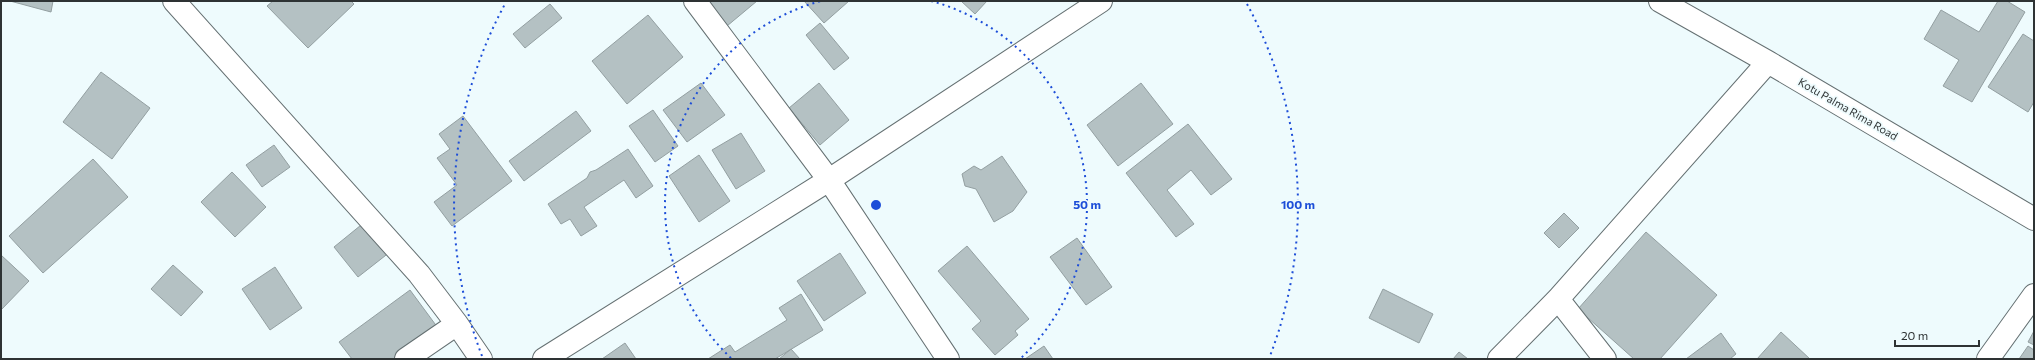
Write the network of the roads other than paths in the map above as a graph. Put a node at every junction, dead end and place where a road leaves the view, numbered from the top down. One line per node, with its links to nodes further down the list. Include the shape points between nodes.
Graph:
1 (696, 1): 7 (street)
2 (1101, 1): 7 (street)
3 (1660, 1): 5 (street, Kotu Palma Rima Road)
4 (182, 4): 11 (street, via 419,274)
5 (1686, 9): 6 (street, Kotu Palma Rima Road)
6 (1768, 62): 8 (street, Kotu Palma Rima Road); 10 (street)
7 (829, 180): 14 (street); 15 (street)
8 (2034, 218)
9 (2034, 295): 18 (street)
10 (1558, 299): 16 (street); 17 (street)
11 (457, 324): 12 (street); 13 (street)
12 (406, 359)
13 (481, 359)
14 (544, 359)
15 (948, 359)
16 (1499, 359)
17 (1605, 359)
18 (1988, 359)

